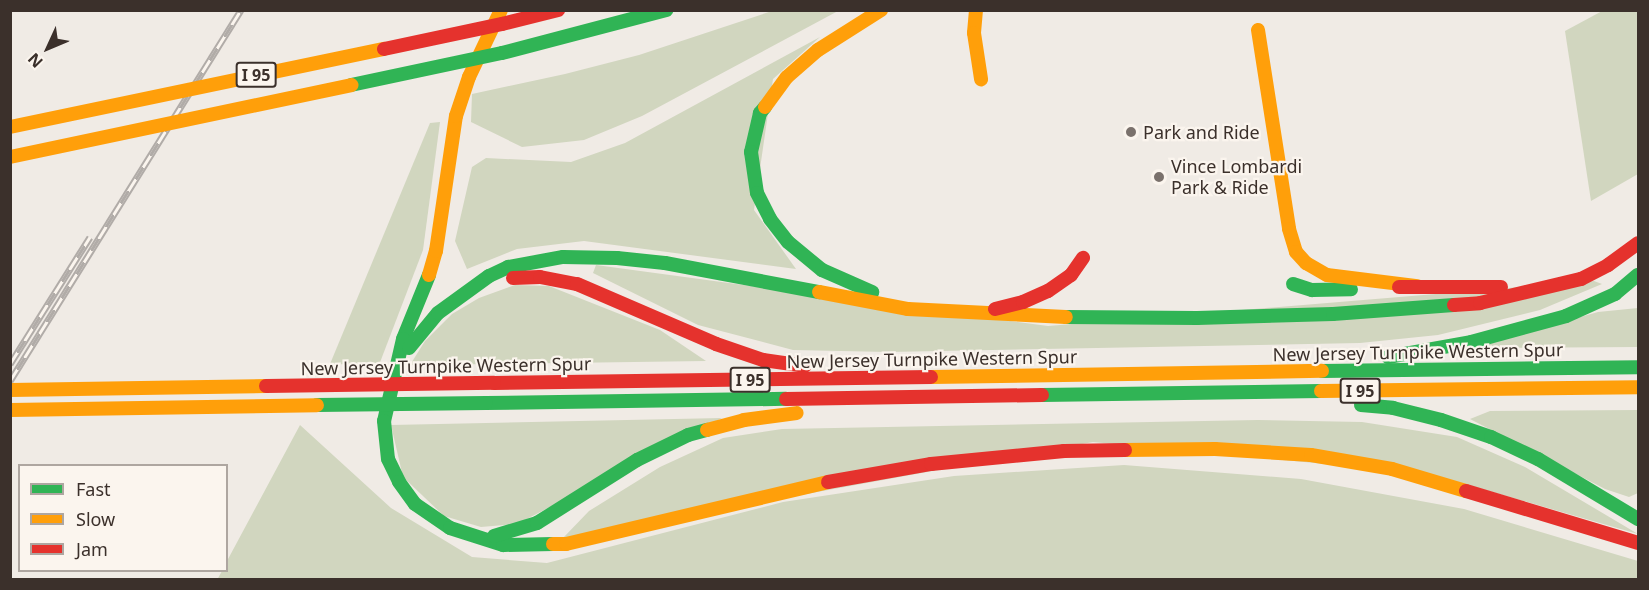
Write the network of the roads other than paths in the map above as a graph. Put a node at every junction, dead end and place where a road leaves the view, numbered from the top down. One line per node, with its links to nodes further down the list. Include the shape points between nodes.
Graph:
1 (558, 10): 5 (highway, I 95)
2 (666, 10): 9 (highway, I 95, bridge, via 502,53)
3 (881, 10): 17 (highway, via 818,50 772,94 760,113 753,139 753,179 779,232 822,270 872,292)
4 (976, 10): 7 (highway, via 974,33)
5 (502, 17): 8 (highway, I 95, bridge); 21 (highway, via 472,71 456,116 436,251)
6 (1258, 30): 14 (highway, via 1288,229 1296,252 1327,275)
7 (981, 79)
8 (10, 127)
9 (10, 157)
10 (1638, 243): 16 (highway, via 1595,273)
11 (1083, 258): 18 (highway, via 1071,275 1048,291 1012,305)
12 (1638, 275): 20 (highway, via 1593,306 1493,336 1406,355)
13 (1293, 284): 14 (highway, via 1319,290)
14 (1417, 286): 16 (highway)
15 (469, 289): 17 (highway, via 508,267 547,259 595,257 665,263 908,309); 21 (highway, via 424,327); 22 (highway, via 515,278 553,278 577,284 716,344 771,361 812,366 937,365)
16 (1546, 290): 18 (highway, via 1458,306 1297,316 1038,318)
17 (949, 309): 18 (highway)
18 (980, 311)
19 (1638, 367): 20 (highway, New Jersey Turnpike Western Spur / I 95)
20 (1262, 372): 22 (highway, New Jersey Turnpike Western Spur / I 95)
21 (394, 374): 29 (highway, via 383,432 396,477 406,494 426,513 450,528)
22 (1006, 376): 24 (highway, New Jersey Turnpike Western Spur / I 95, bridge)
23 (1638, 387): 25 (highway, New Jersey Turnpike Western Spur / I 95)
24 (10, 390)
25 (1194, 394): 26 (highway, New Jersey Turnpike Western Spur / I 95); 28 (highway, via 1282,405 1379,406 1441,420 1520,450)
26 (927, 397): 27 (highway, New Jersey Turnpike Western Spur / I 95, bridge); 29 (highway, via 847,410 764,417 705,429 637,460 526,528)
27 (10, 410)
28 (1638, 519)
29 (479, 537): 30 (highway, via 518,546 566,544 854,476 993,457 1139,448 1280,452 1364,464 1418,476)
30 (1638, 543)

